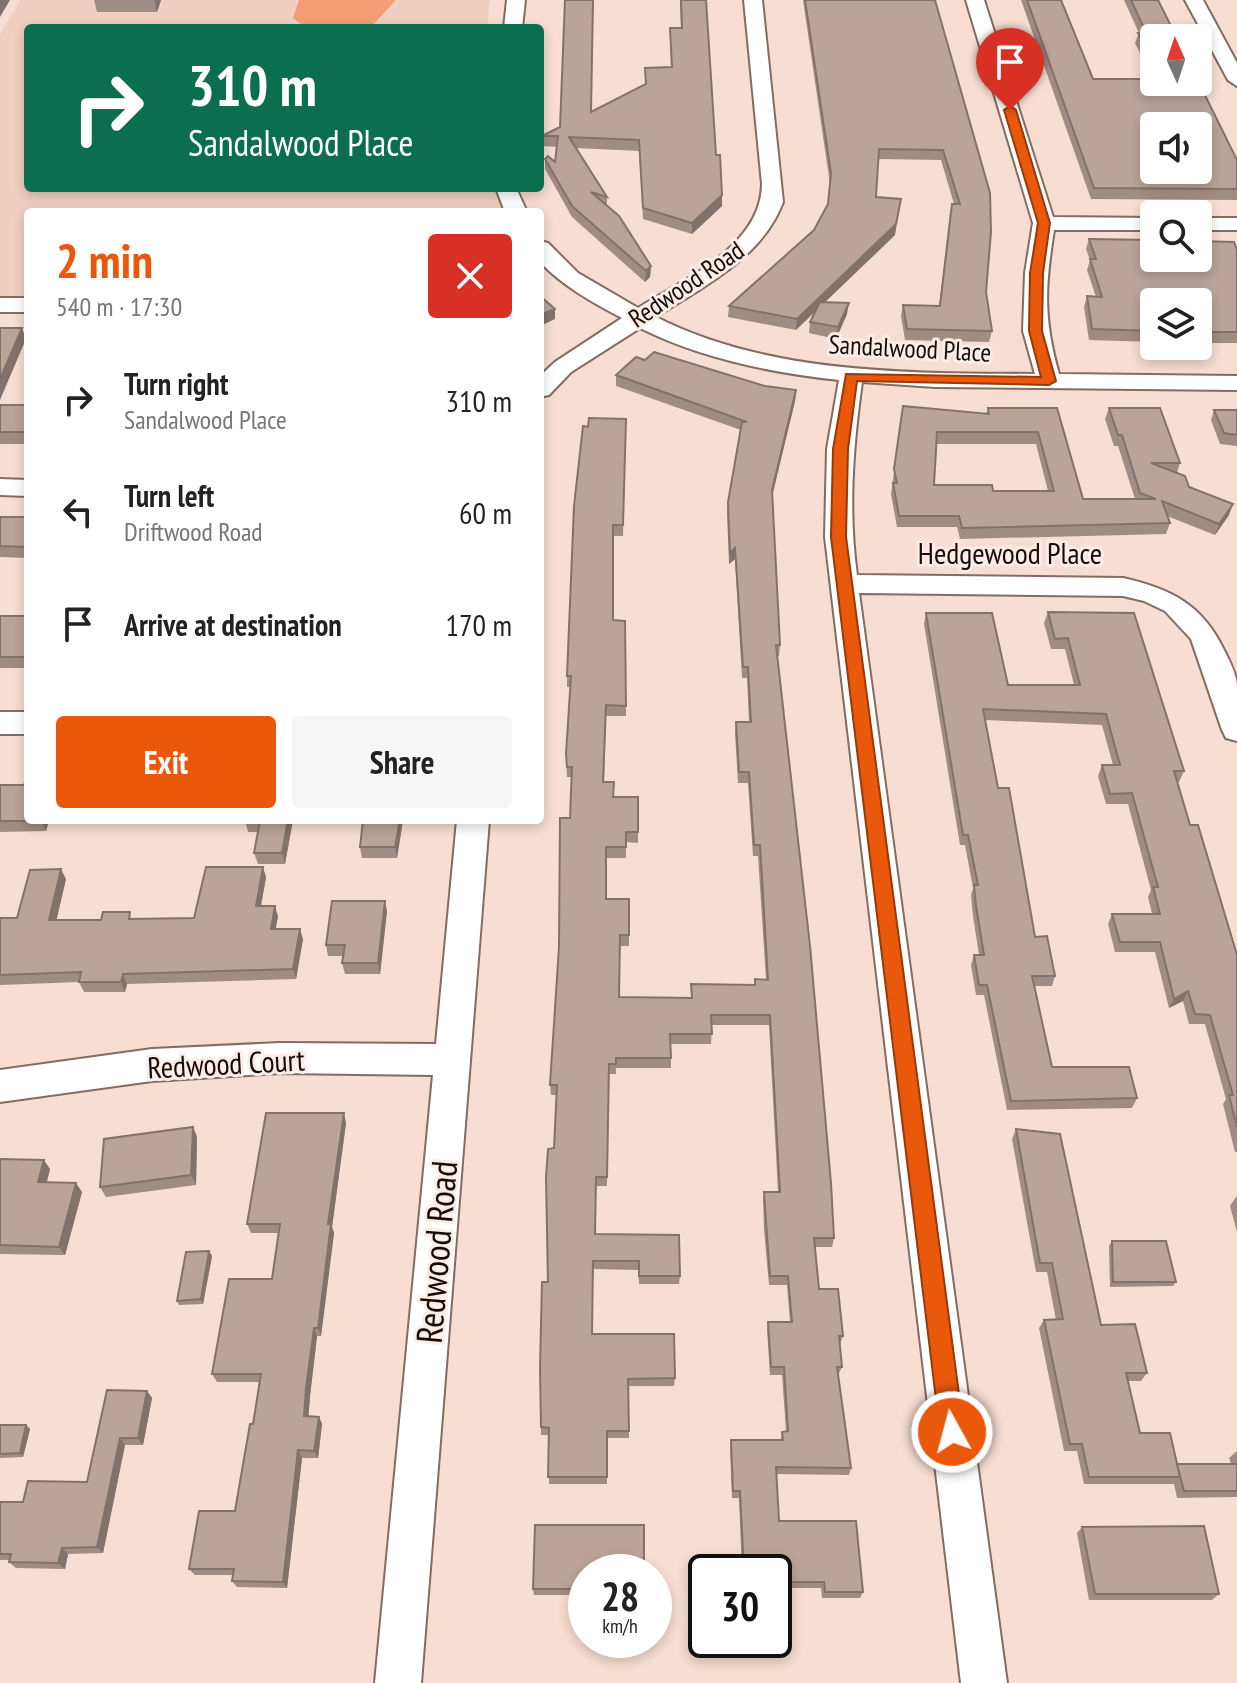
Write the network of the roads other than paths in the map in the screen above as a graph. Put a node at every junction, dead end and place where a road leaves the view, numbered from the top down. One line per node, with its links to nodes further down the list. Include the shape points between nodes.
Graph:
1 (516, 0): 5 (street)
2 (753, 0): 14 (street, Redwood Road, via 772,202 764,223 729,260)
3 (975, 0): 7 (street)
4 (1194, 0): 6 (street)
5 (513, 24)
6 (1237, 80)
7 (1044, 223): 8 (street); 16 (street, via 1035,331)
8 (1140, 224)
9 (1212, 224): 10 (street)
10 (1237, 224)
11 (544, 252): 14 (street, Sandalwood Place, via 576,282)
12 (0, 305): 13 (street)
13 (24, 305)
14 (636, 319): 15 (street, Sandalwood Place, via 723,350); 18 (street, Redwood Road, via 563,367)
15 (851, 377): 16 (street, Sandalwood Place); 21 (street, via 840,449 838,537)
16 (1049, 381): 17 (street, Sandalwood Place)
17 (1237, 383)
18 (544, 386)
19 (0, 487): 20 (street)
20 (24, 488)
21 (846, 584): 24 (street, Hedgewood Place, via 1148,591 1193,616); 29 (street)
22 (0, 723): 23 (street)
23 (24, 723)
24 (1237, 730)
25 (473, 824): 26 (street, Redwood Road)
26 (452, 1060): 27 (street, Redwood Court, via 280,1058 168,1064); 28 (street, Redwood Road)
27 (0, 1086)
28 (398, 1683)
29 (984, 1683)

